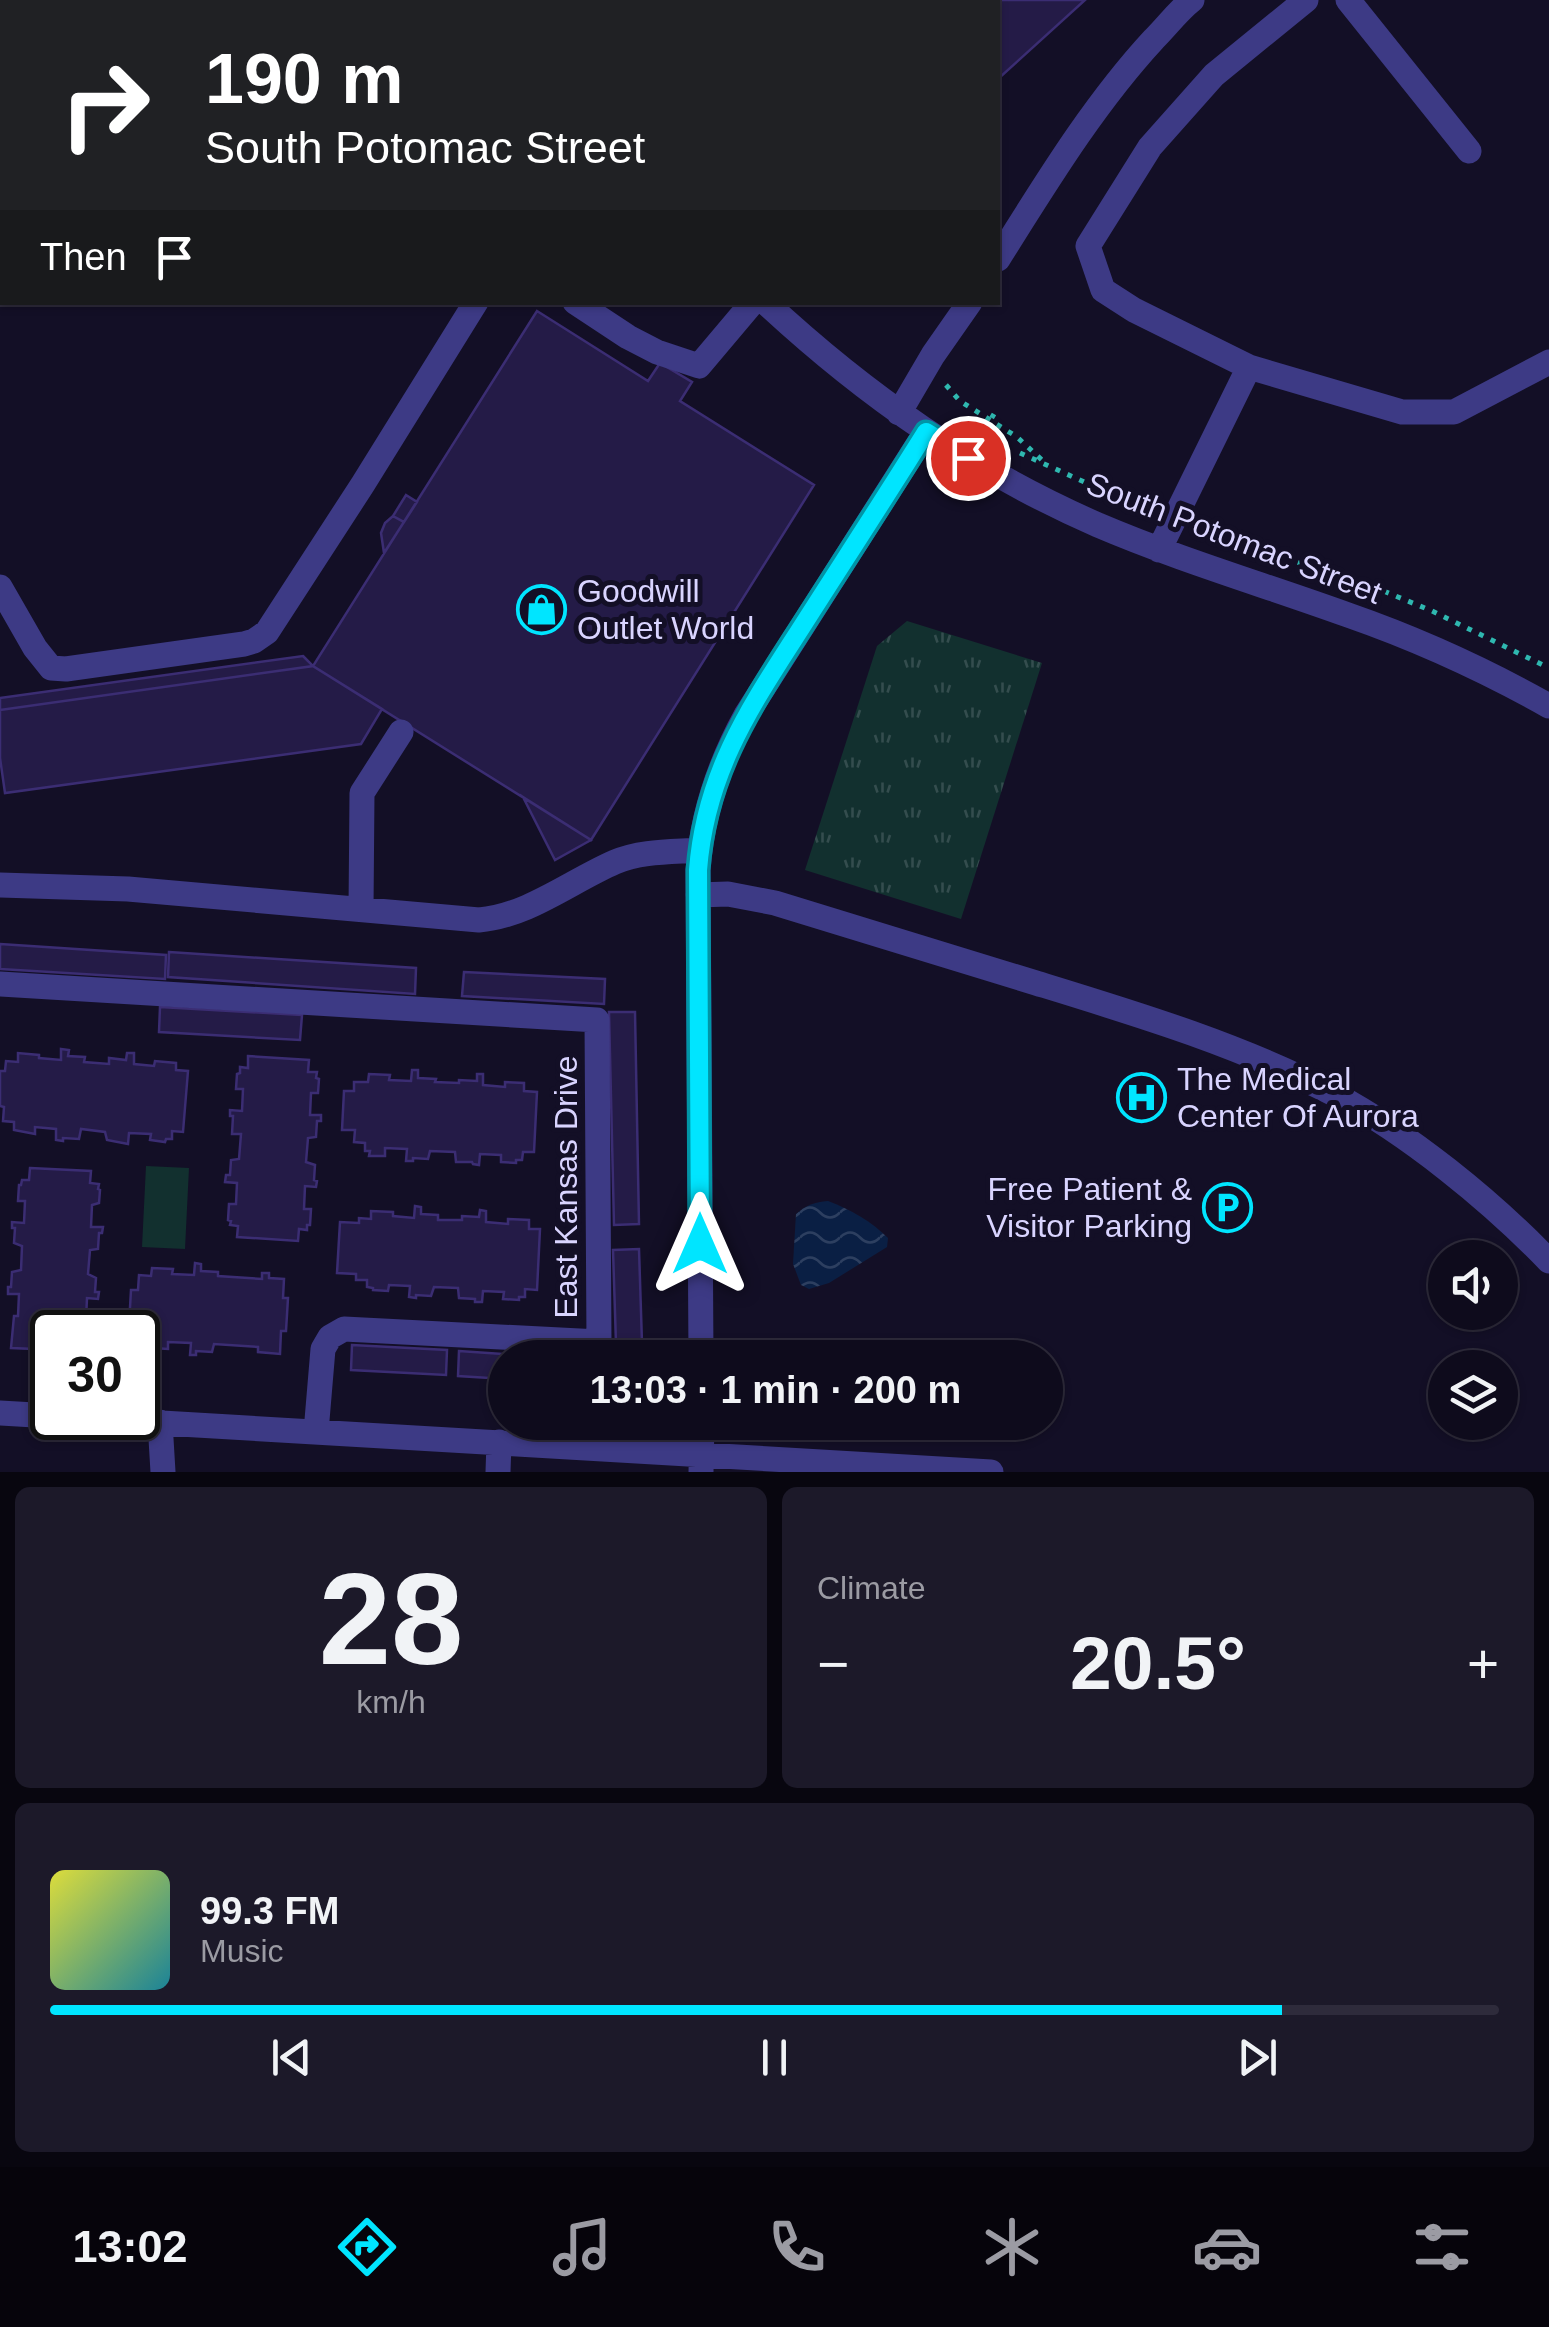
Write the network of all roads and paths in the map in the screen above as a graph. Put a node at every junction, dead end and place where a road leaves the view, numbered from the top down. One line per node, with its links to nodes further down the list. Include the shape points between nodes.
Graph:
1 (1192, 0): 5 (street, via 1107,94)
2 (1306, 0): 12 (street, via 1214,75 1150,147 1088,246 1103,290)
3 (1348, 0): 4 (street)
4 (1469, 151)
5 (1000, 256)
6 (474, 305): 20 (street, via 258,640 51,668)
7 (580, 305): 8 (street, via 642,344 700,366)
8 (751, 305)
9 (768, 305): 14 (street, South Potomac Street)
10 (968, 305): 14 (street)
11 (1549, 362): 12 (street, via 1454,412 1402,412)
12 (1250, 367): 18 (street)
13 (946, 376): 15 (path, via 952,394)
14 (899, 413): 17 (street, South Potomac Street)
15 (992, 418): 16 (path); 18 (path, via 1045,463)
16 (984, 428)
17 (926, 432): 19 (street, South Potomac Street, via 1065,510); 24 (street, via 736,732 708,804)
18 (1174, 520): 19 (street); 21 (path, via 1381,590)
19 (1159, 550): 22 (street, South Potomac Street, via 1380,627)
20 (0, 587)
21 (1549, 668)
22 (1549, 706)
23 (400, 732): 27 (street, via 362,792)
24 (699, 850): 26 (street); 27 (street, via 628,858 492,919)
25 (0, 885): 27 (street)
26 (698, 895): 29 (street, via 776,903 1136,1014 1286,1071 1338,1096 1436,1162); 30 (street)
27 (361, 909)
28 (0, 984): 34 (street, East Kansas Drive, via 597,1020 599,1342 344,1329 323,1349)
29 (1549, 1261)
30 (701, 1340)
31 (0, 1413): 32 (street)
32 (30, 1415)
33 (160, 1422): 34 (street); 37 (street)
34 (316, 1432): 35 (street)
35 (499, 1442): 36 (street); 38 (street)
36 (701, 1463): 39 (street)
37 (163, 1472)
38 (498, 1472)
39 (991, 1472)

